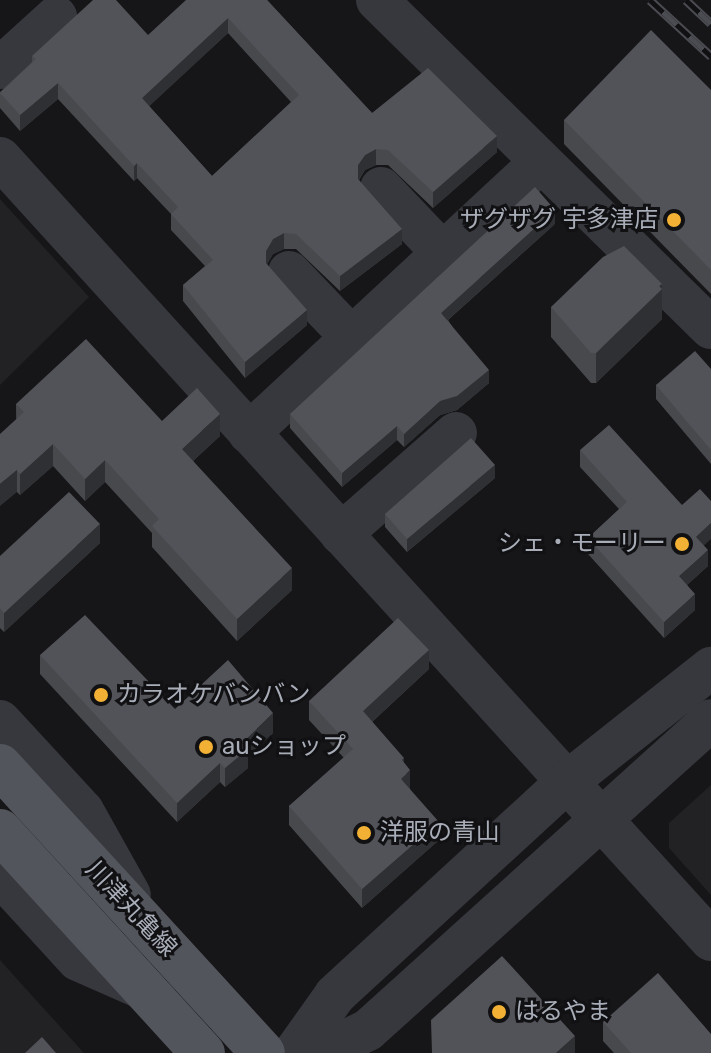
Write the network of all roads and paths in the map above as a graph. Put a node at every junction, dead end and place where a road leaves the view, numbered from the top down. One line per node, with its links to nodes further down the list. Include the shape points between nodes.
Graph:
1 (377, 0): 5 (street)
2 (56, 17): 3 (street)
3 (0, 68)
4 (0, 158): 11 (street)
5 (541, 162): 7 (street); 9 (street)
6 (381, 188): 7 (street)
7 (443, 253): 10 (street)
8 (289, 272): 10 (street)
9 (711, 328)
10 (352, 338): 11 (street)
11 (249, 433): 13 (street)
12 (456, 433): 13 (street)
13 (341, 534): 18 (street)
14 (711, 668): 18 (street)
15 (711, 720): 19 (street)
16 (0, 721): 22 (street, via 83,811)
17 (0, 766): 22 (main road, 川津丸亀線)
18 (567, 782): 19 (street); 27 (street, via 335,995)
19 (601, 820): 23 (street); 28 (street, via 368,1030)
20 (0, 831): 24 (main road, 川津丸亀線)
21 (0, 875): 24 (street, via 78,960)
22 (148, 928): 26 (main road, 川津丸亀線)
23 (711, 940)
24 (147, 991): 25 (main road, 川津丸亀線)
25 (203, 1053)
26 (263, 1053)
27 (294, 1053)
28 (321, 1053)

